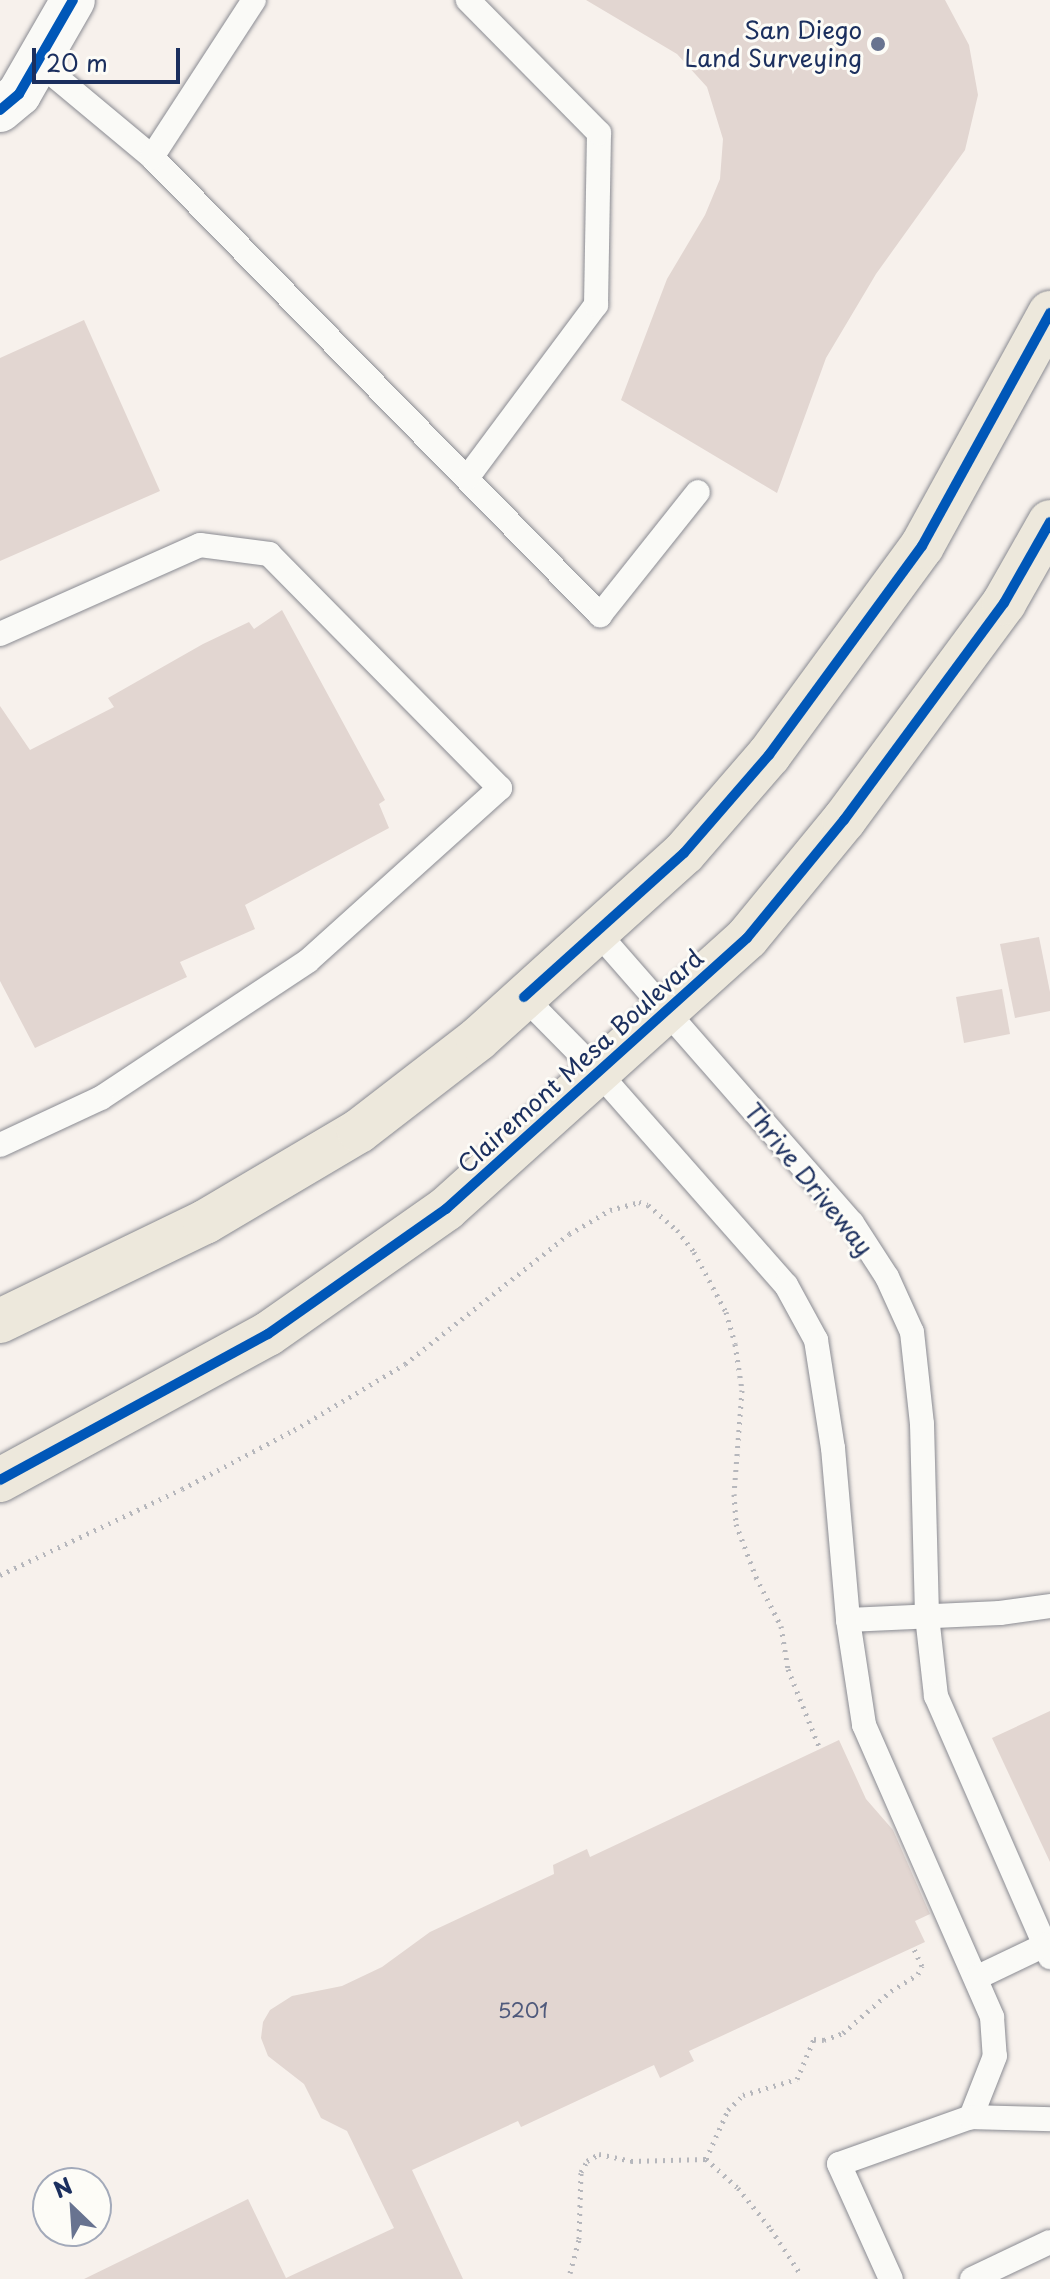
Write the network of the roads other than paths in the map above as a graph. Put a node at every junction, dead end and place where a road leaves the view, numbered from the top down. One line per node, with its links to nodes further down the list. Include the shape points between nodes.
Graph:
1 (254, 0): 6 (lane)
2 (468, 0): 8 (lane, via 599,133 596,305)
3 (65, 3): 4 (street)
4 (38, 62): 5 (street, via 19,94); 6 (lane)
5 (0, 110)
6 (152, 157): 8 (lane)
7 (1050, 313): 12 (main road, via 922,546 769,755 684,853)
8 (467, 478): 9 (lane, via 600,615)
9 (698, 492)
10 (1050, 522): 14 (main road, Clairemont Mesa Boulevard, via 1004,603 844,820 747,938)
11 (0, 634): 16 (lane, via 200,545 269,554 500,788 308,961 101,1098)
12 (597, 932): 13 (main road); 14 (lane, Thrive Driveway)
13 (524, 997): 15 (lane); 17 (main road, via 359,1131 205,1222)
14 (666, 1011): 15 (main road, Clairemont Mesa Boulevard); 20 (lane, Thrive Driveway, via 852,1223 887,1277 912,1332 922,1424)
15 (598, 1072): 18 (main road, Clairemont Mesa Boulevard, via 446,1209 268,1334); 21 (lane, via 786,1285 816,1340 833,1448)
16 (0, 1145)
17 (0, 1321)
18 (0, 1480)
19 (1050, 1606): 20 (lane)
20 (927, 1616): 21 (lane); 22 (lane, Thrive Driveway, via 936,1696)
21 (848, 1620): 23 (lane, via 864,1725)
22 (1047, 1951): 23 (lane)
23 (976, 1978): 24 (lane, via 992,2017 995,2056)
24 (971, 2117): 25 (lane); 27 (lane, via 839,2164)
25 (1050, 2119)
26 (1050, 2242): 28 (lane)
27 (891, 2279)
28 (972, 2279)

